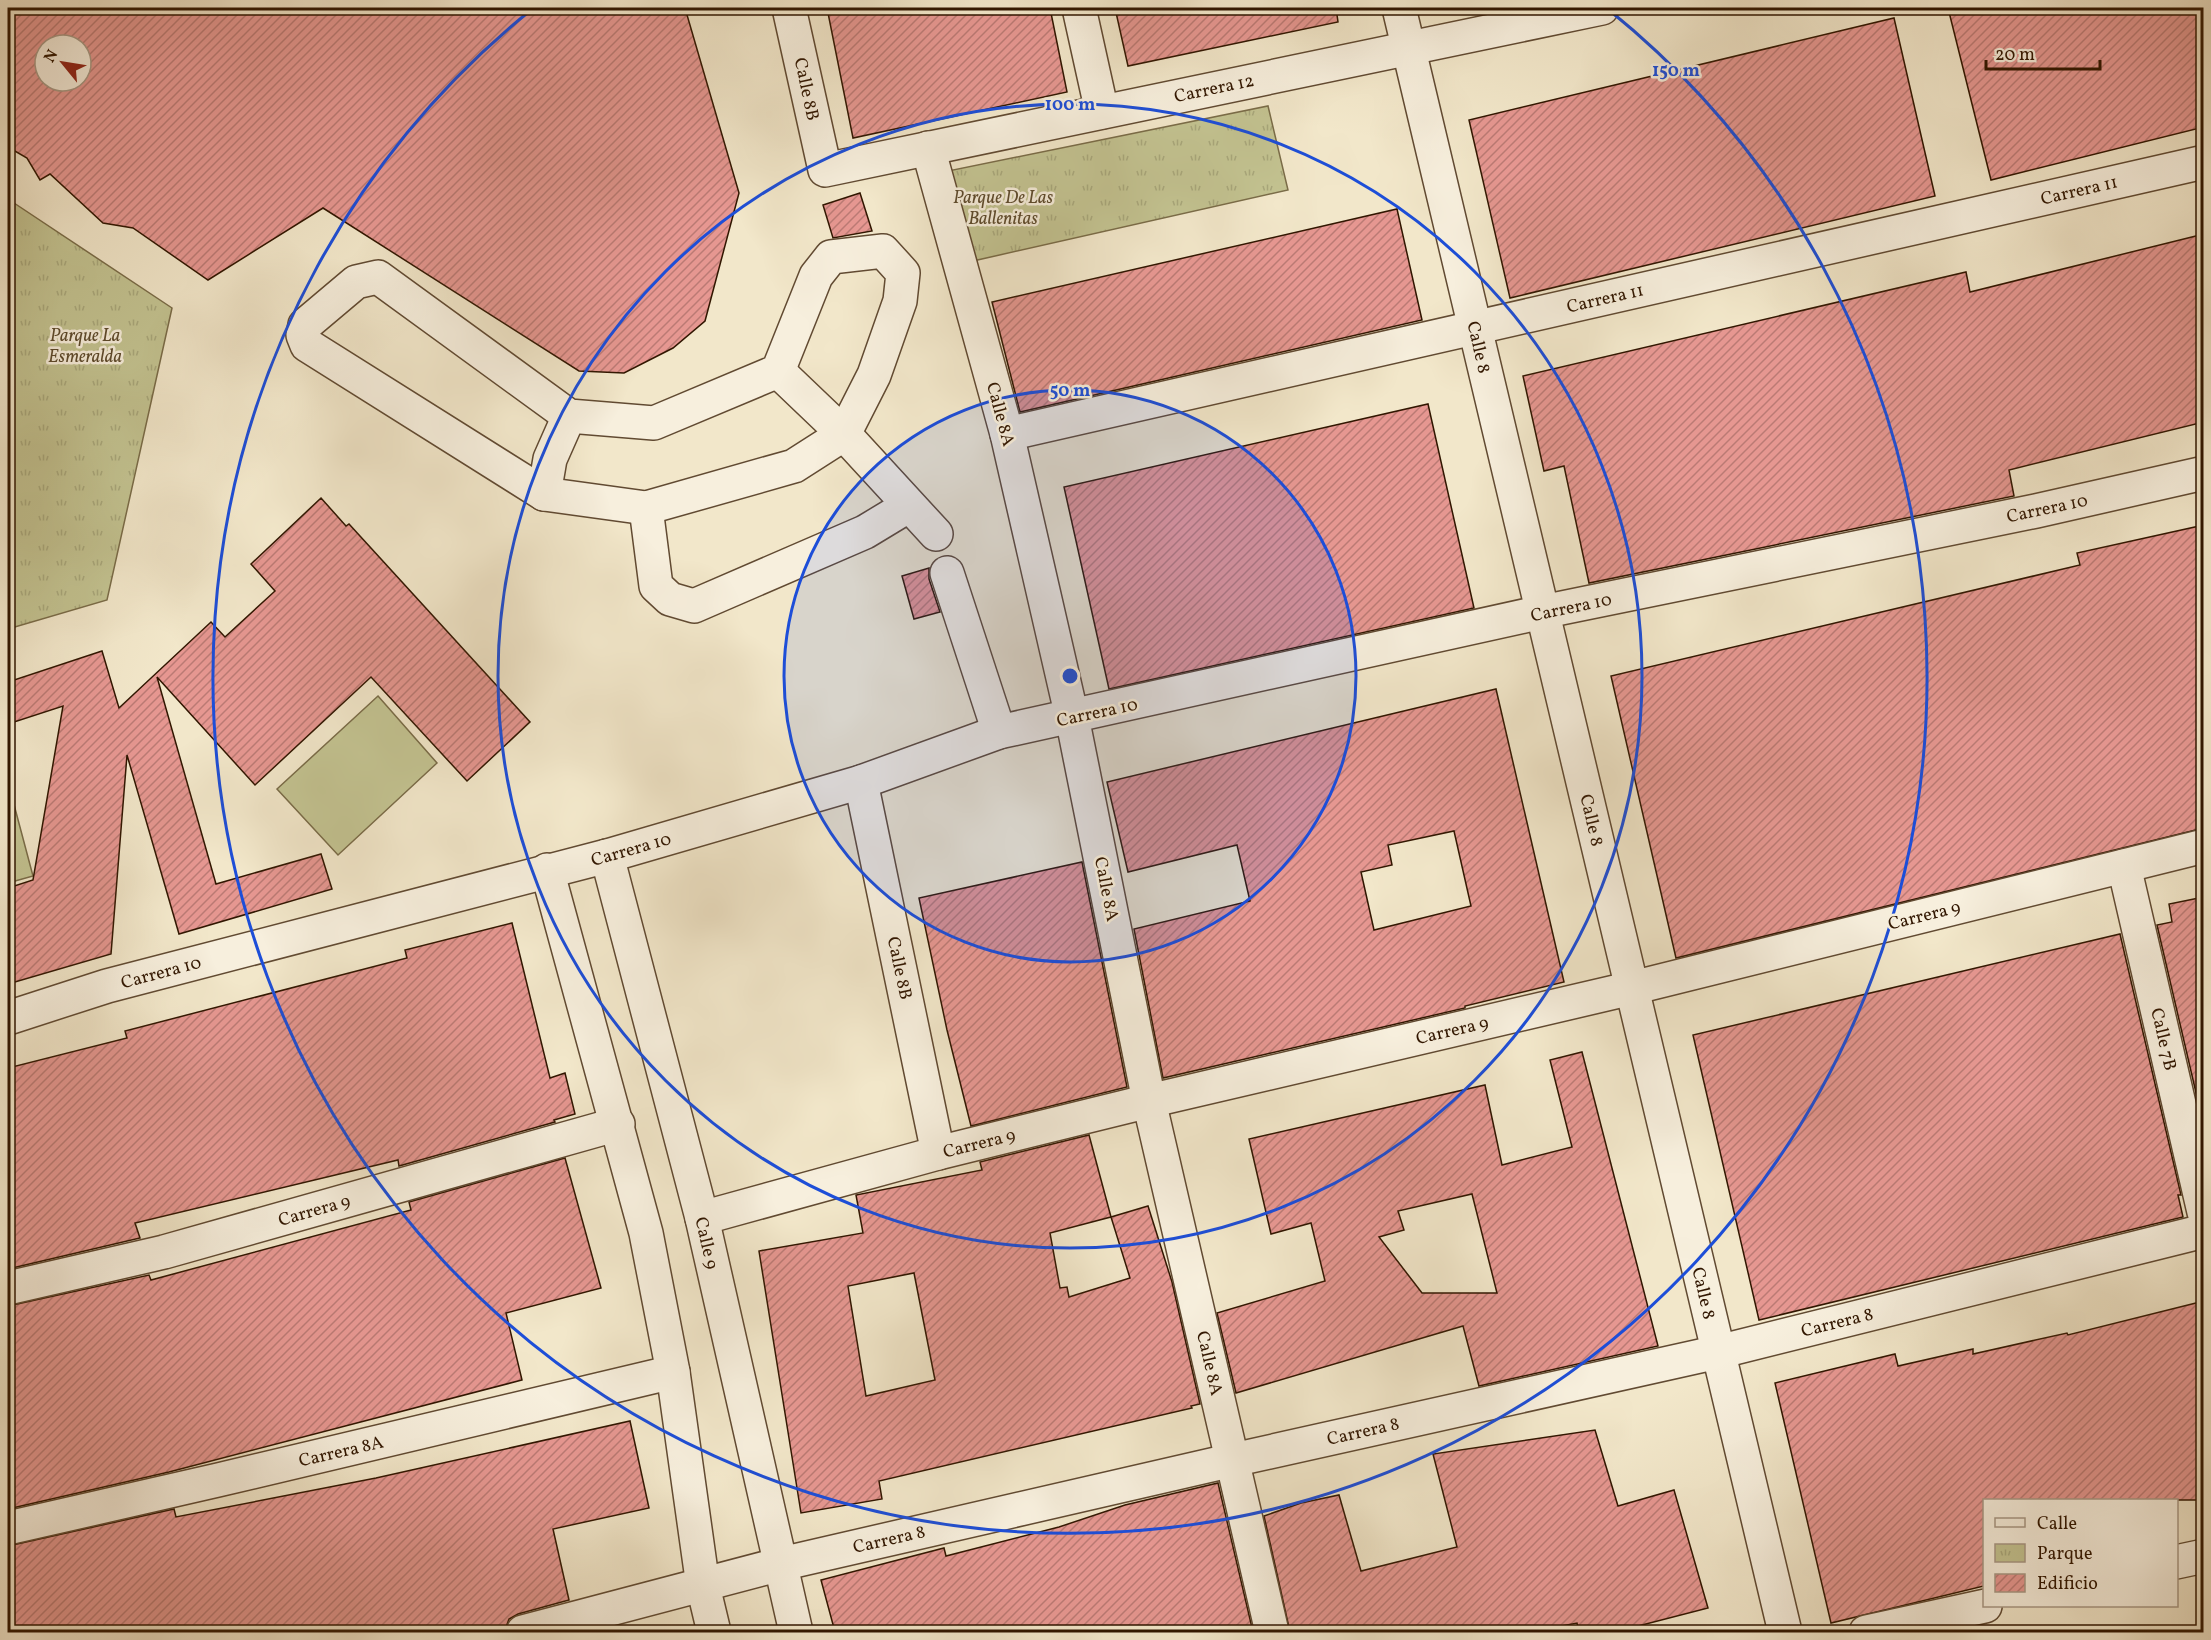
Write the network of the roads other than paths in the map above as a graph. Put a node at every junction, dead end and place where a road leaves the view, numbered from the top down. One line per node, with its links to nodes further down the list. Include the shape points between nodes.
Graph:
1 (789, 8): 9 (street, Calle 8B)
2 (1080, 8): 6 (street)
3 (1399, 8): 5 (street, Calle 8)
4 (1602, 8): 5 (street, Carrera 12)
5 (1408, 48): 6 (street, Carrera 12); 10 (street, Calle 8)
6 (1101, 112): 7 (street, Carrera 12)
7 (928, 148): 9 (street, Carrera 12); 14 (street, Calle 8A)
8 (2204, 162): 10 (street, Carrera 11)
9 (825, 170)
10 (1474, 328): 14 (street, Carrera 11); 21 (street, Calle 8)
11 (778, 371): 12 (street, via 654,423); 13 (street); 13 (street, via 816,276 831,257 883,251 903,273 900,301 874,375)
12 (569, 416): 16 (street, via 550,459); 16 (street, via 378,277 356,282 305,325 306,345)
13 (844, 434): 17 (street); 18 (street, via 794,466)
14 (1007, 434): 22 (street, Calle 8A)
15 (2204, 473): 21 (street, Carrera 10)
16 (544, 494): 18 (street)
17 (908, 506): 18 (street, via 865,532 694,606 670,599 656,586); 19 (street)
18 (646, 508)
19 (936, 534)
20 (947, 573): 23 (street)
21 (1542, 612): 22 (street, Carrera 10); 29 (street, Calle 8)
22 (1072, 717): 23 (street, Carrera 10); 31 (street, Calle 8A)
23 (999, 732): 24 (street, Carrera 10)
24 (861, 782): 26 (street, Carrera 10); 33 (street, Calle 8B)
25 (2204, 846): 27 (street, Carrera 9)
26 (607, 856): 28 (street, Carrera 10); 35 (street, Calle 9)
27 (2124, 866): 29 (street, Carrera 9); 34 (street, Calle 7B)
28 (548, 870): 30 (street, Carrera 10, via 118,983); 32 (street)
29 (1632, 988): 31 (street, Carrera 9); 38 (street, Calle 8)
30 (8, 1018)
31 (1149, 1101): 33 (street, Carrera 9); 40 (street, Calle 8A)
32 (618, 1124): 37 (street, Carrera 9, via 164,1252); 39 (street, via 646,1233)
33 (938, 1153): 35 (street, Carrera 9)
34 (2204, 1212)
35 (702, 1218): 44 (street, Calle 9)
36 (2204, 1231): 38 (street, Carrera 8)
37 (8, 1288)
38 (1718, 1352): 40 (street, Carrera 8); 51 (street, Calle 8)
39 (674, 1372): 41 (street, Carrera 8A); 45 (street)
40 (1233, 1460): 44 (street, Carrera 8); 50 (street, Calle 8A)
41 (8, 1527)
42 (2204, 1556): 43 (street)
43 (2178, 1562)
44 (781, 1564): 45 (street, Carrera 8); 49 (street, Calle 9)
45 (703, 1586): 47 (street, Carrera 8); 48 (street)
46 (1983, 1606): 52 (street)
47 (523, 1632)
48 (714, 1632)
49 (796, 1632)
50 (1272, 1632)
51 (1785, 1632)
52 (1866, 1632)

